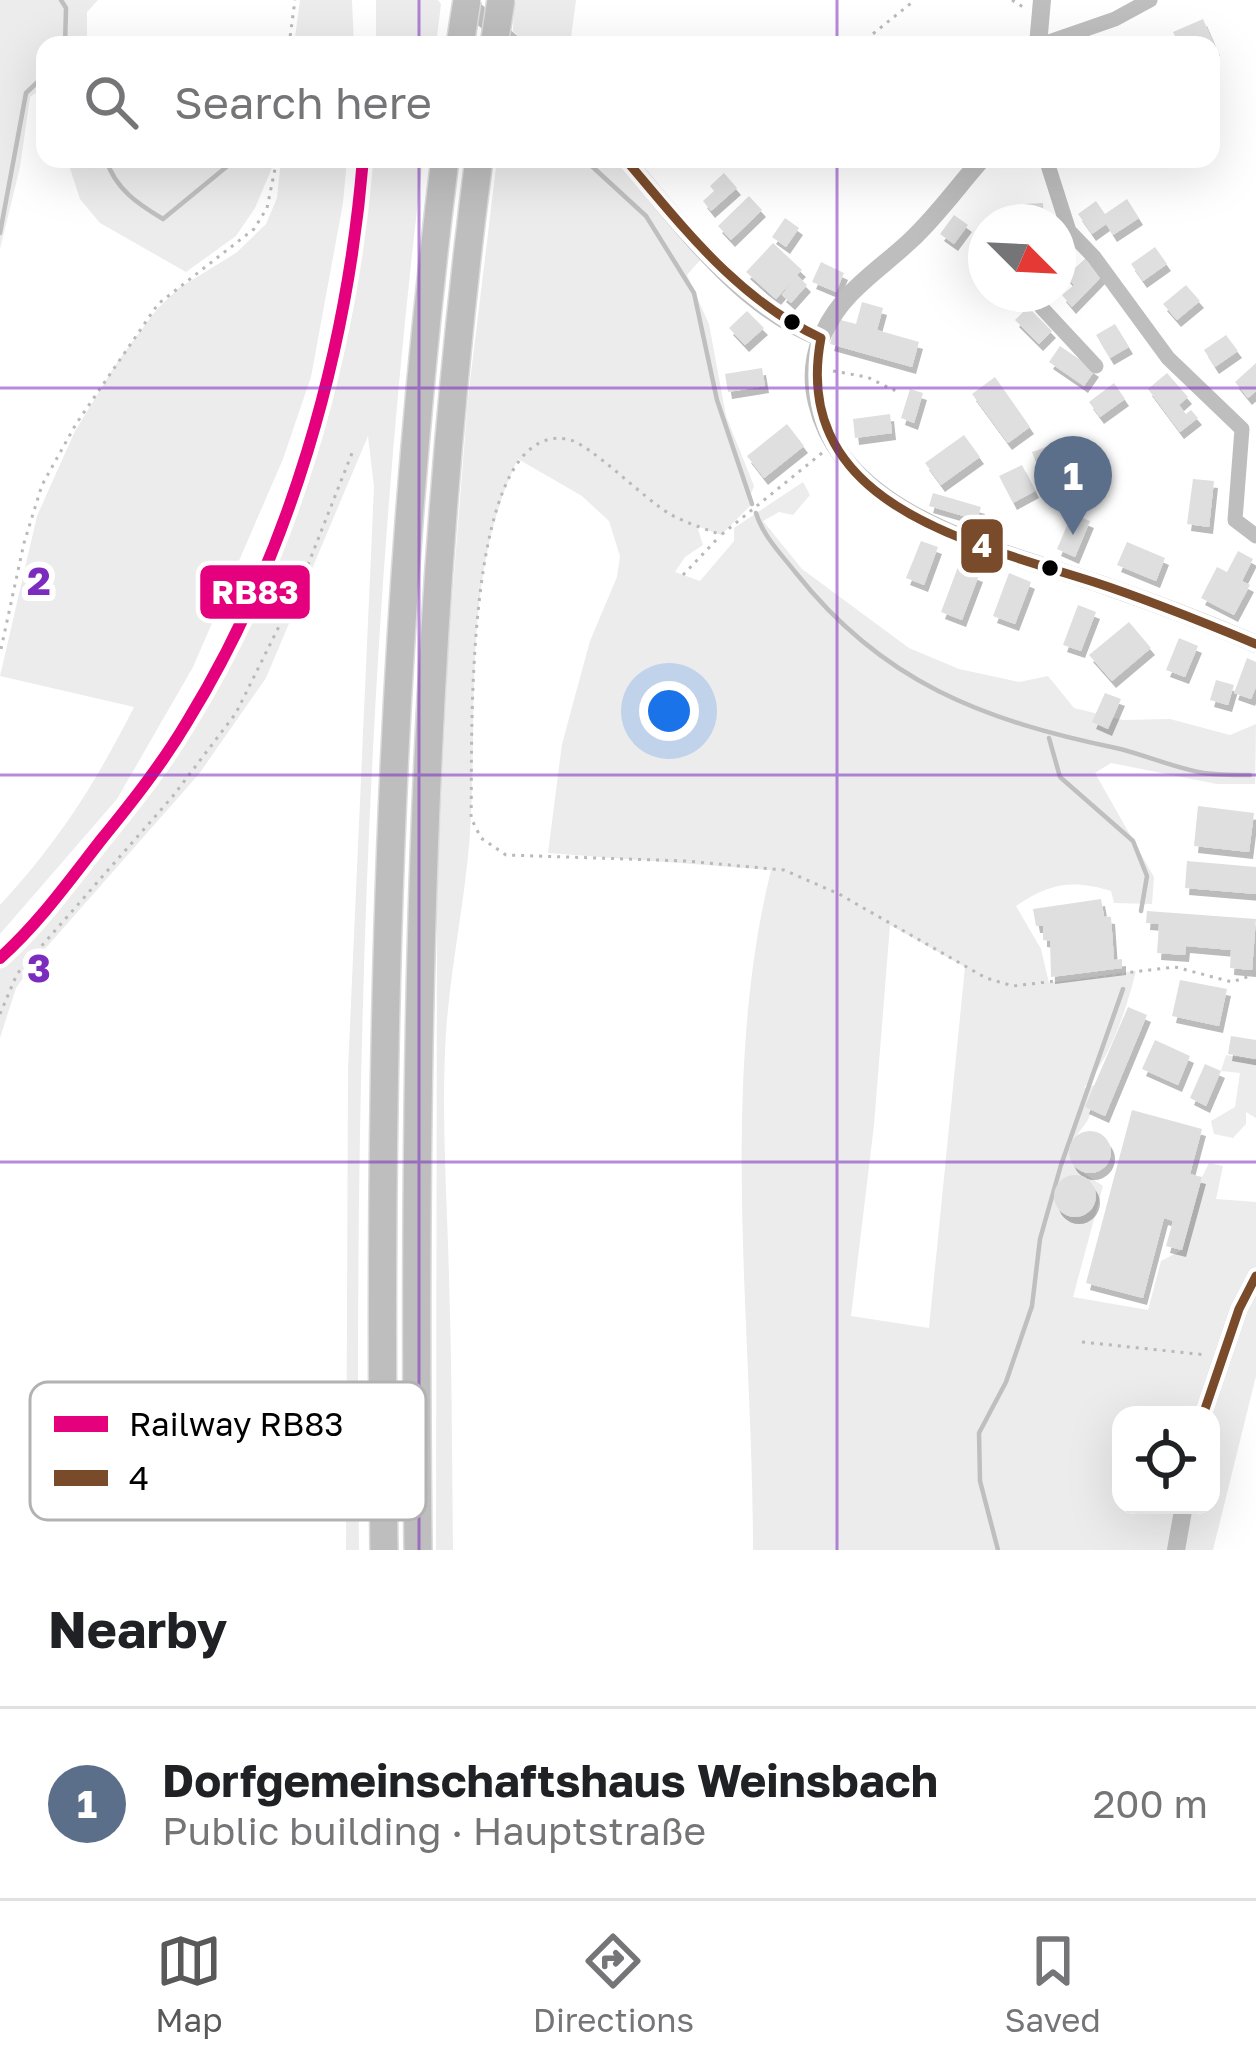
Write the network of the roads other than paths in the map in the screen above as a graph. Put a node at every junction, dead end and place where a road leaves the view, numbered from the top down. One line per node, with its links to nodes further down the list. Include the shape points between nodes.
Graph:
1 (465, 0): 5 (highway, bridge); 7 (street)
2 (501, 0): 6 (highway, bridge)
3 (1042, 0): 8 (street)
4 (1150, 0): 9 (street)
5 (461, 36)
6 (495, 36)
7 (504, 36)
8 (1040, 36)
9 (1065, 36)
10 (445, 168): 23 (highway, via 410,476 391,782)
11 (478, 168): 24 (highway, via 445,477 425,785)
12 (632, 168): 18 (street, via 688,238 790,326)
13 (974, 168): 18 (street, via 908,243 859,282)
14 (1049, 168): 15 (street)
15 (1060, 204)
16 (1076, 238): 20 (street, via 1168,358 1242,429 1233,505 1235,520)
17 (1046, 312): 19 (street)
18 (821, 338): 21 (street, via 814,367 821,421 848,468 871,488 947,530)
19 (1096, 366)
20 (1256, 536)
21 (1256, 644)
22 (1256, 1276): 25 (street)
23 (384, 1382)
24 (418, 1382)
25 (1206, 1406)
26 (1182, 1514): 27 (street)
27 (1176, 1550)

